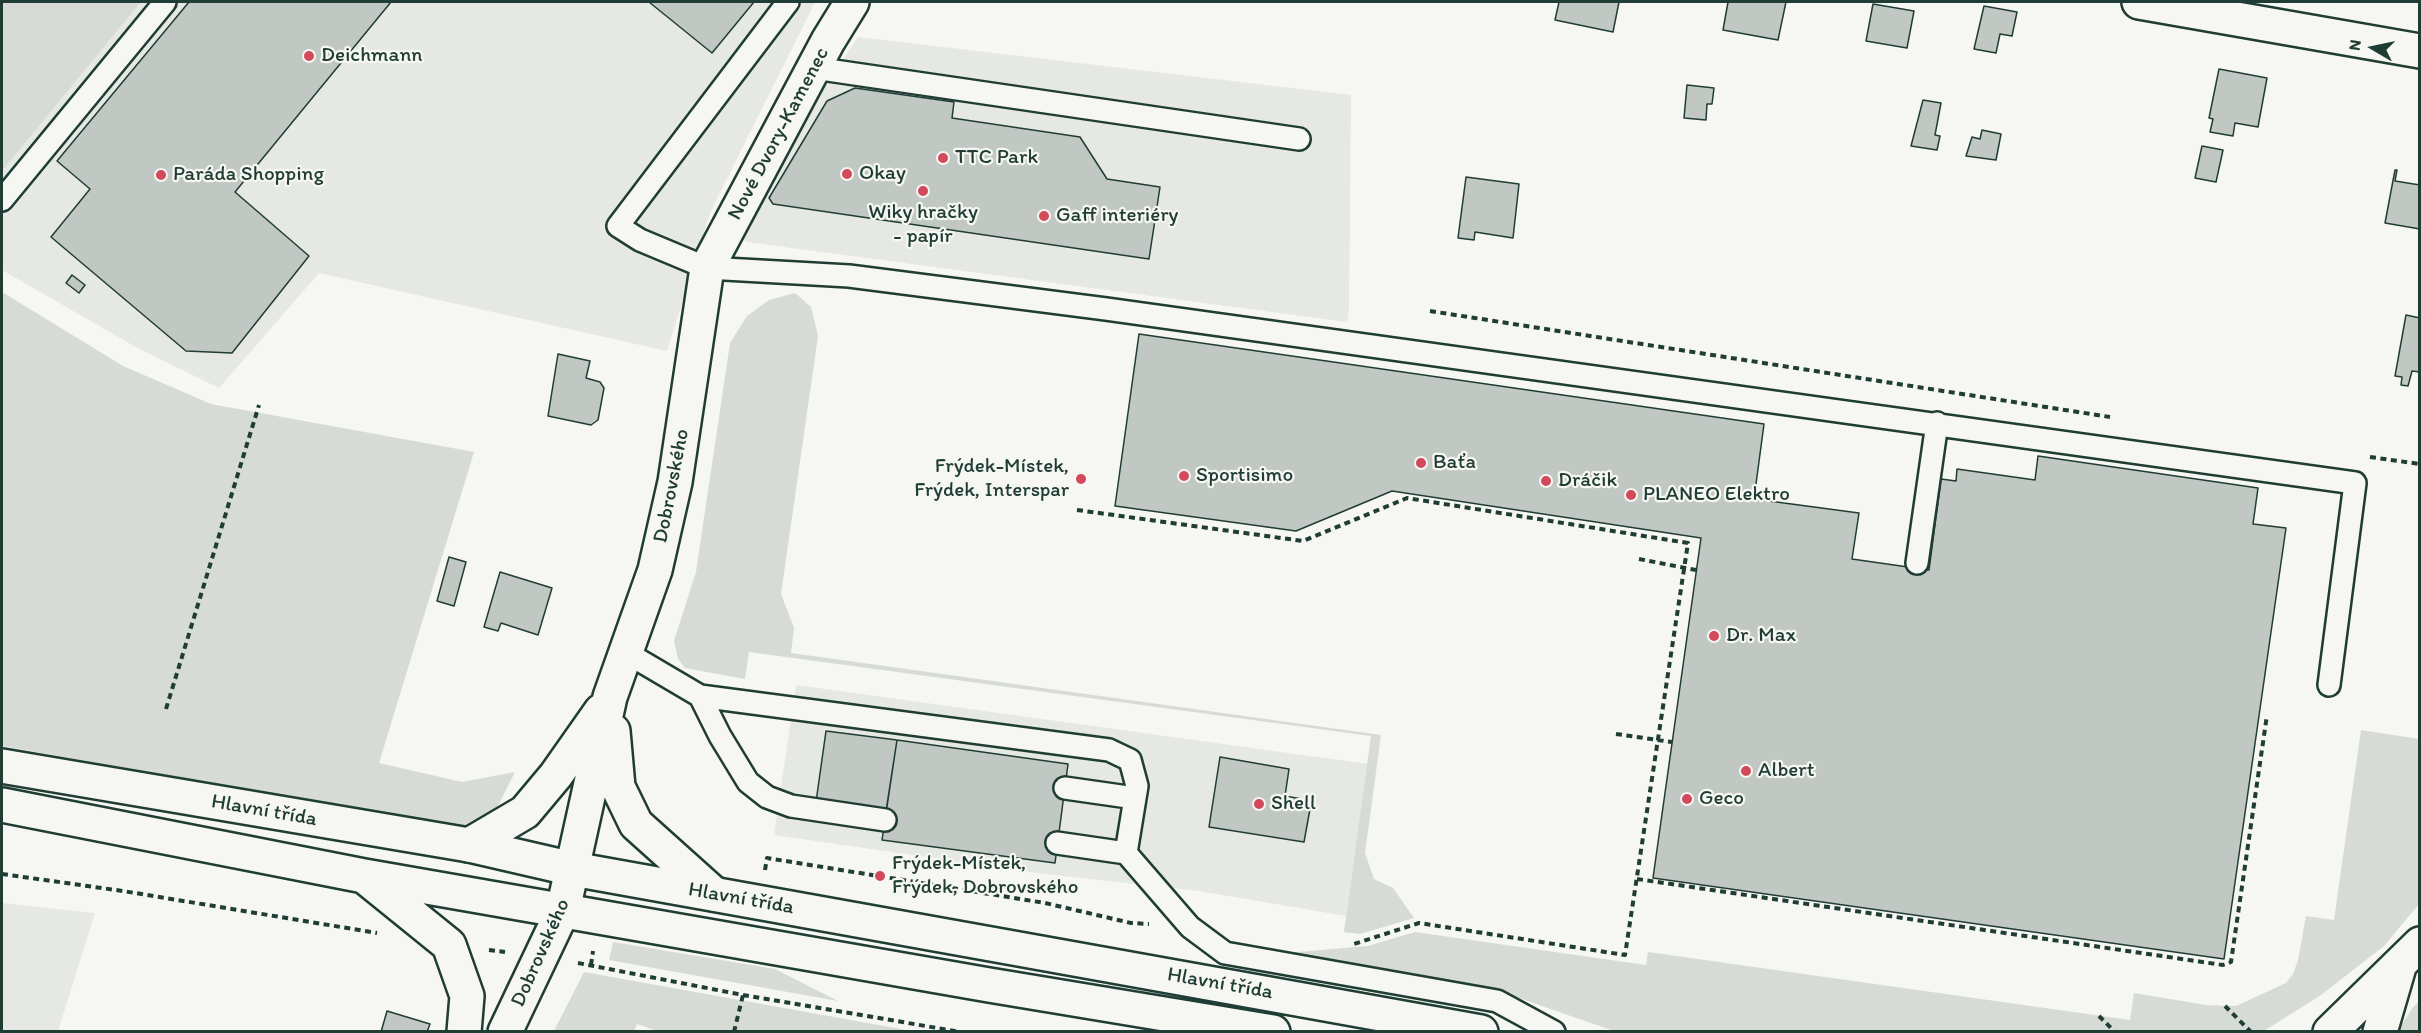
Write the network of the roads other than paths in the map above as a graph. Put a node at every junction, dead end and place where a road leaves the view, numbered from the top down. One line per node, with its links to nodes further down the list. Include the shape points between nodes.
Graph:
1 (165, 2): 8 (lane)
2 (788, 2): 9 (lane, via 618,226 640,240)
3 (852, 2): 6 (main road, Nové Dvory-Kamenec)
4 (2139, 2): 5 (main road)
5 (2420, 51)
6 (814, 69): 7 (lane); 9 (main road, Nové Dvory-Kamenec)
7 (1299, 139)
8 (2, 200)
9 (707, 268): 10 (lane, via 861,277); 12 (main road, Dobrovského, via 675,482 655,570)
10 (1937, 423): 11 (lane); 13 (lane, via 2355,483)
11 (1917, 563)
12 (627, 653): 14 (lane); 15 (main road, Dobrovského)
13 (2329, 685)
14 (700, 696): 18 (lane, via 920,734 1109,750 1130,760 1137,786); 20 (lane, via 743,775 766,797 791,806)
15 (610, 697): 22 (main road, Dobrovského, via 525,812); 24 (main road, Dobrovského); 26 (main road, via 618,787 636,824)
16 (2, 766): 22 (main road, Hlavní třída)
17 (1065, 788): 18 (lane)
18 (1135, 798): 23 (lane)
19 (2, 805): 25 (main road, Hlavní třída)
20 (885, 820)
21 (1058, 843): 23 (lane)
22 (469, 845): 24 (main road, Hlavní třída)
23 (1126, 853): 33 (lane, via 1190,927 1225,953 1497,1002)
24 (573, 869): 26 (main road, Hlavní třída); 27 (main road, Dobrovského)
25 (364, 876): 27 (main road, Hlavní třída); 29 (main road, via 449,945 467,996)
26 (714, 894): 32 (main road, Hlavní třída)
27 (563, 910): 30 (main road, Dobrovského); 31 (main road, Hlavní třída)
28 (2410, 954): 34 (main road); 35 (main road)
29 (464, 1032)
30 (506, 1032)
31 (1273, 1032)
32 (1481, 1032)
33 (1554, 1032)
34 (2330, 1032)
35 (2380, 1032)

